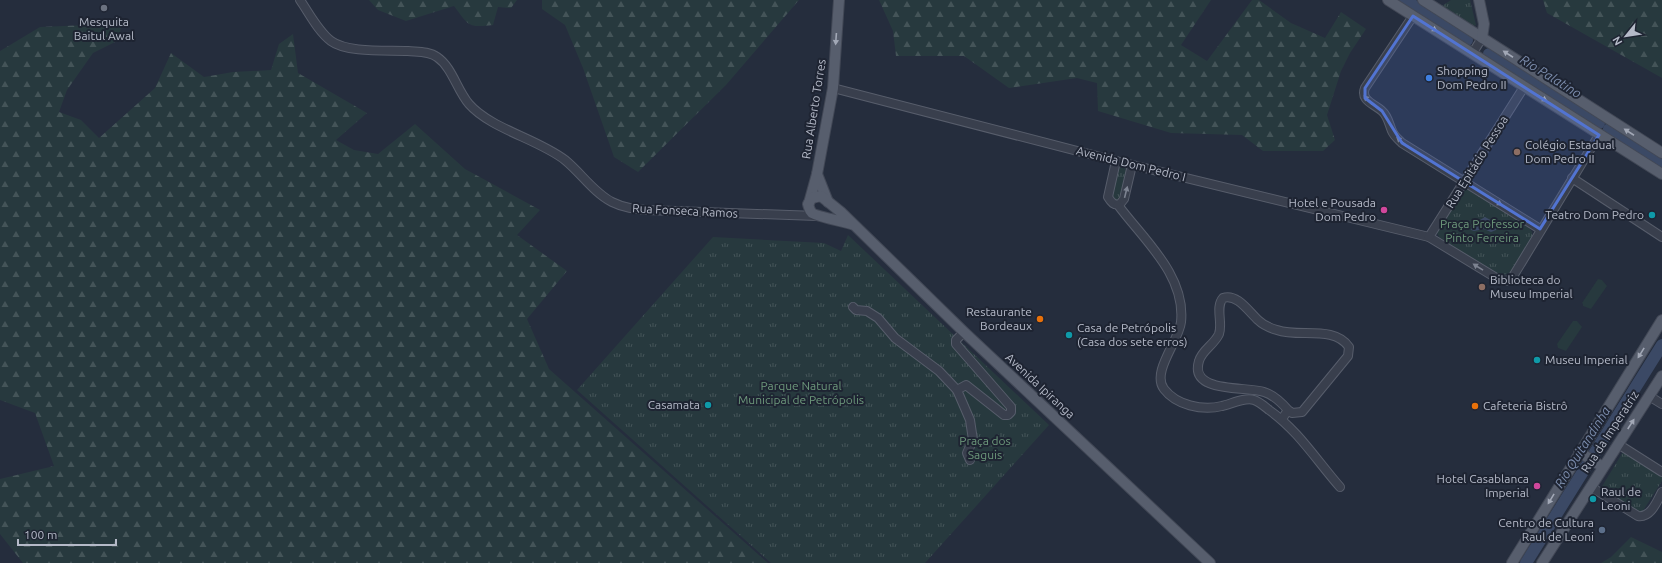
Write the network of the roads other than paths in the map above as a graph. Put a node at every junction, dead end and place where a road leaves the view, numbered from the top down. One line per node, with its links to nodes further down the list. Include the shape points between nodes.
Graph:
1 (300, 0): 22 (street, Rua Fonseca Ramos, via 323,34 340,46 436,55 469,104 481,114 564,160 600,194 620,206 647,210)
2 (840, 0): 10 (main road, Rua Alberto Torres, one-way to 10)
3 (1388, 0): 6 (main road)
4 (1422, 0): 7 (main road)
5 (1479, 0): 7 (main road, via 1484,24)
6 (1413, 16): 8 (main road, one-way to 8); 18 (street, one-way to 6, via 1402,143 1395,136 1382,111 1366,100 1363,94 1364,88)
7 (1482, 38): 8 (street); 12 (main road, one-way to 7)
8 (1472, 54): 9 (main road)
9 (1524, 87): 11 (main road, one-way to 11); 18 (street, Rua Epitácio Pessoa)
10 (833, 88): 13 (street, Avenida Dom Pedro I); 15 (main road, Rua Alberto Torres)
11 (1599, 134): 16 (main road); 17 (street)
12 (1662, 153)
13 (1116, 161): 14 (street, Avenida Dom Pedro I); 21 (street, via 1108,197 1112,204)
14 (1132, 165): 21 (street, one-way to 14, via 1124,199); 26 (street, Avenida Dom Pedro I)
15 (817, 174): 19 (main road, Rua Alberto Torres); 20 (main road, Rua Alberto Torres)
16 (1662, 174)
17 (1572, 178): 25 (street); 27 (street)
18 (1464, 182): 25 (street, one-way to 25); 26 (street, Rua Epitácio Pessoa)
19 (827, 200): 20 (main road, via 821,196 815,197); 23 (main road, via 828,210); 24 (main road, Avenida Ipiranga)
20 (808, 204): 22 (street); 23 (main road, via 810,211)
21 (1118, 205): 36 (street, via 1160,258 1178,292 1181,322 1159,379 1165,391 1186,404 1201,407 1220,407 1252,399)
22 (791, 216): 23 (street, Rua Fonseca Ramos)
23 (818, 216): 24 (main road, Avenida Ipiranga)
24 (854, 225): 30 (main road, Avenida Ipiranga)
25 (1540, 229): 26 (street, one-way to 26, via 1512,278 1506,281 1498,279)
26 (1429, 237)
27 (1662, 237)
28 (853, 307): 32 (street, via 878,318 896,338 939,371)
29 (1662, 320): 38 (main road, Rua da Imperatriz, one-way to 38)
30 (964, 332): 32 (street, via 956,340 956,344 1008,402 1011,412 1004,414 966,384); 45 (main road, Avenida Ipiranga)
31 (1662, 376): 33 (main road, Rua da Imperatriz)
32 (957, 390): 39 (street, via 970,420 973,440 967,453)
33 (1649, 396): 34 (street); 37 (main road, Rua da Imperatriz, one-way to 33)
34 (1662, 404)
35 (1288, 410): 35 (street, via 1266,392 1223,388 1202,378 1198,370 1199,361 1219,334 1220,305 1223,298 1240,303 1268,327 1289,334 1320,333 1334,336 1349,347 1348,356 1302,412 1292,413); 36 (street)
36 (1282, 418): 42 (street)
37 (1618, 444): 40 (main road, Rua da Imperatriz); 41 (street)
38 (1579, 452): 40 (main road); 46 (main road, Rua da Imperatriz, one-way to 46)
39 (970, 460)
40 (1603, 467): 43 (main road, Rua da Imperatriz)
41 (1662, 472)
42 (1340, 487)
43 (1591, 487): 44 (street, via 1642,516 1650,512); 47 (main road, Rua da Imperatriz)
44 (1662, 492)
45 (1210, 563)
46 (1512, 563)
47 (1542, 563)

